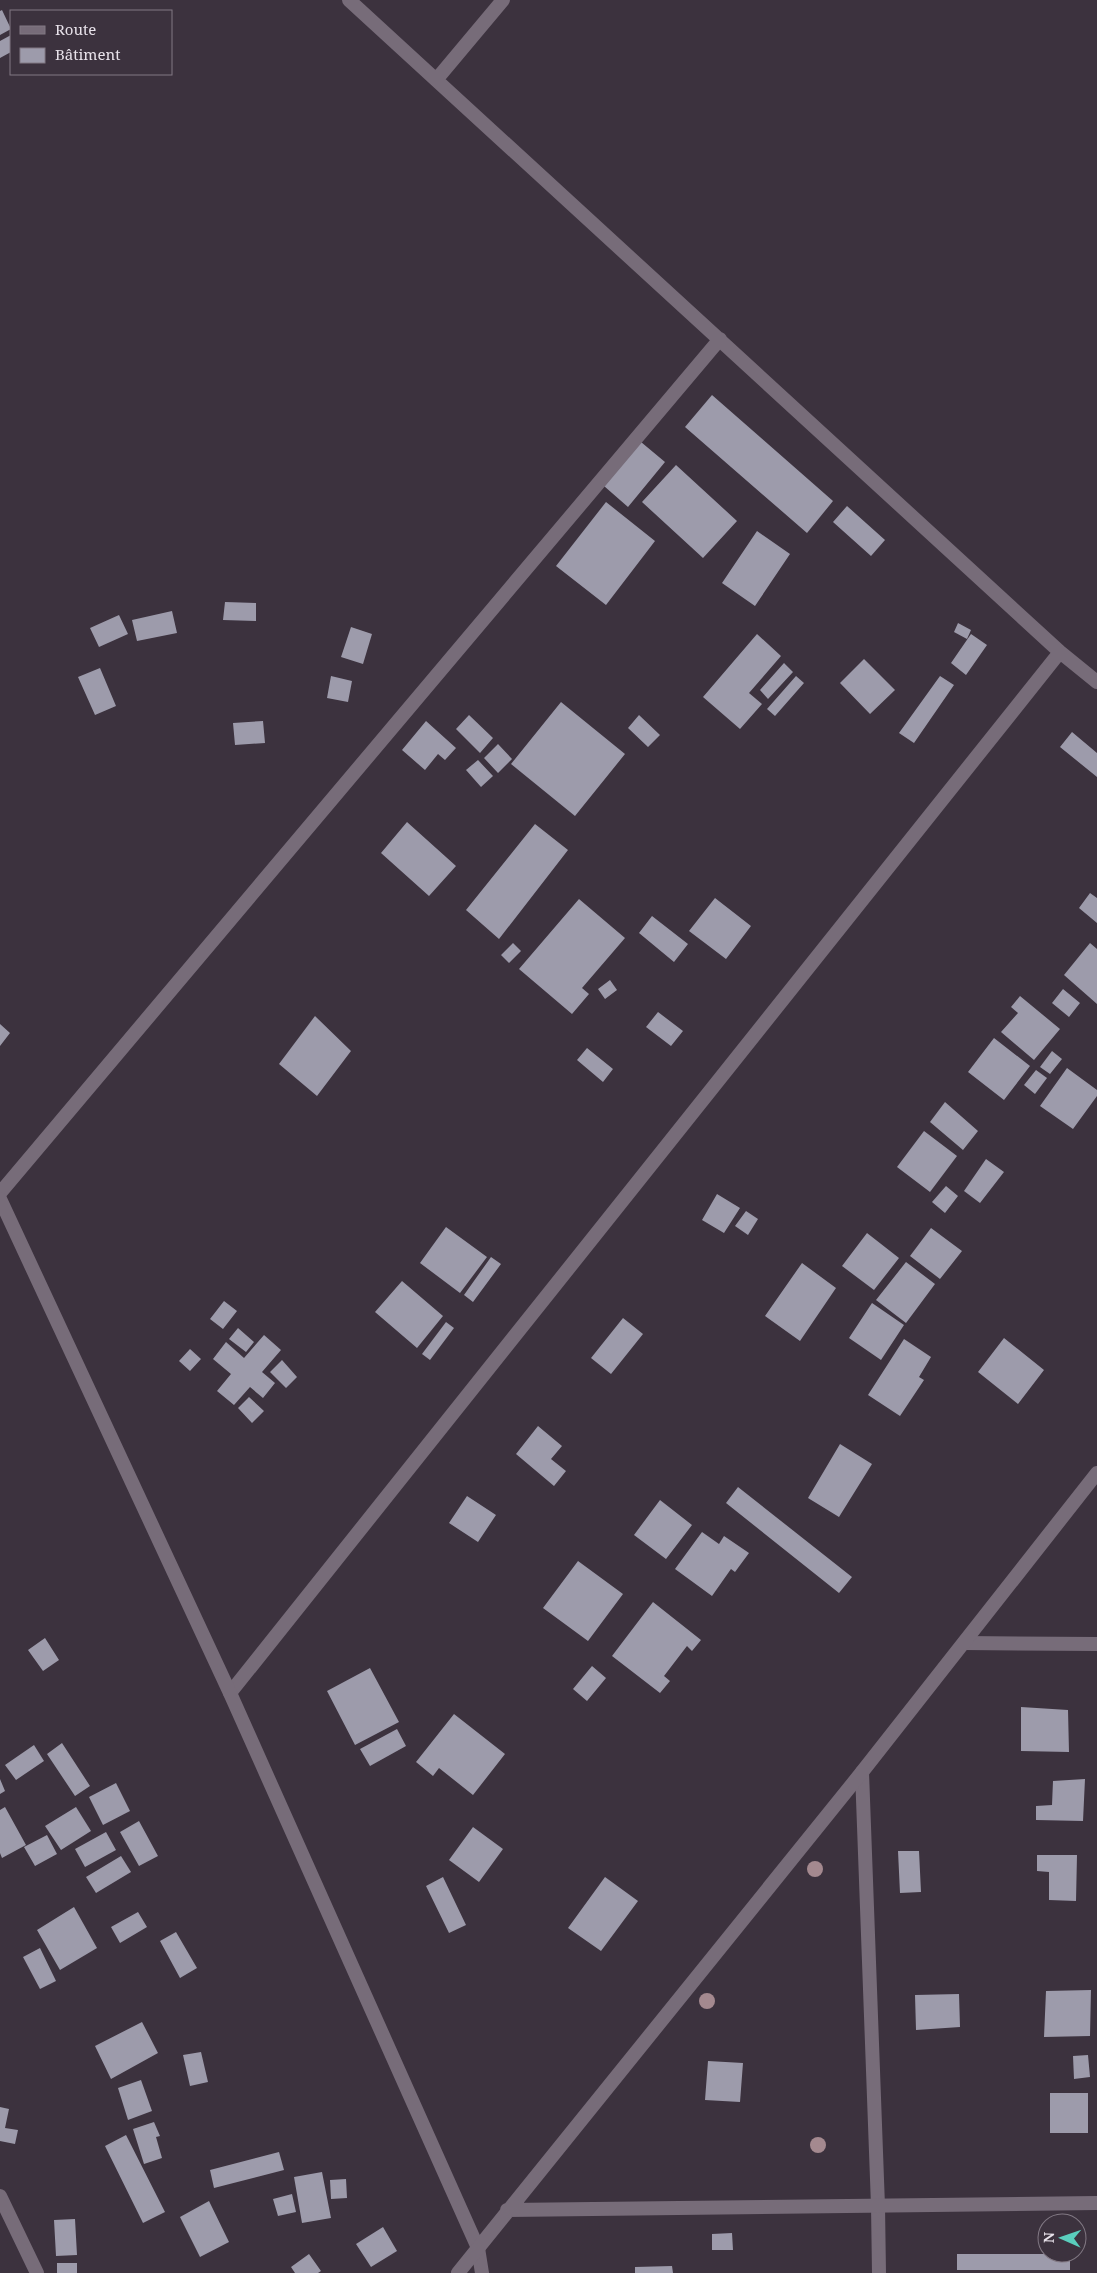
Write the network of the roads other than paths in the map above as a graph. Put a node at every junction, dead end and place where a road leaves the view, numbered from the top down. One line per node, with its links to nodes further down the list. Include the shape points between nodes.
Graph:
1 (349, 0): 3 (street)
2 (503, 0): 3 (street)
3 (436, 80): 4 (street)
4 (720, 340): 5 (street); 7 (street)
5 (1060, 652): 6 (street); 12 (street)
6 (1097, 682)
7 (0, 1193)
8 (0, 1199): 12 (street)
9 (1097, 1473): 10 (street)
10 (964, 1643): 11 (street); 13 (street)
11 (1097, 1644)
12 (230, 1693): 18 (street)
13 (862, 1772): 16 (street); 17 (street)
14 (0, 2196): 19 (street)
15 (1097, 2203): 16 (street)
16 (878, 2206): 17 (street); 22 (street)
17 (508, 2210): 18 (street)
18 (478, 2248): 20 (street); 21 (street)
19 (37, 2273)
20 (458, 2273)
21 (482, 2273)
22 (878, 2273)

